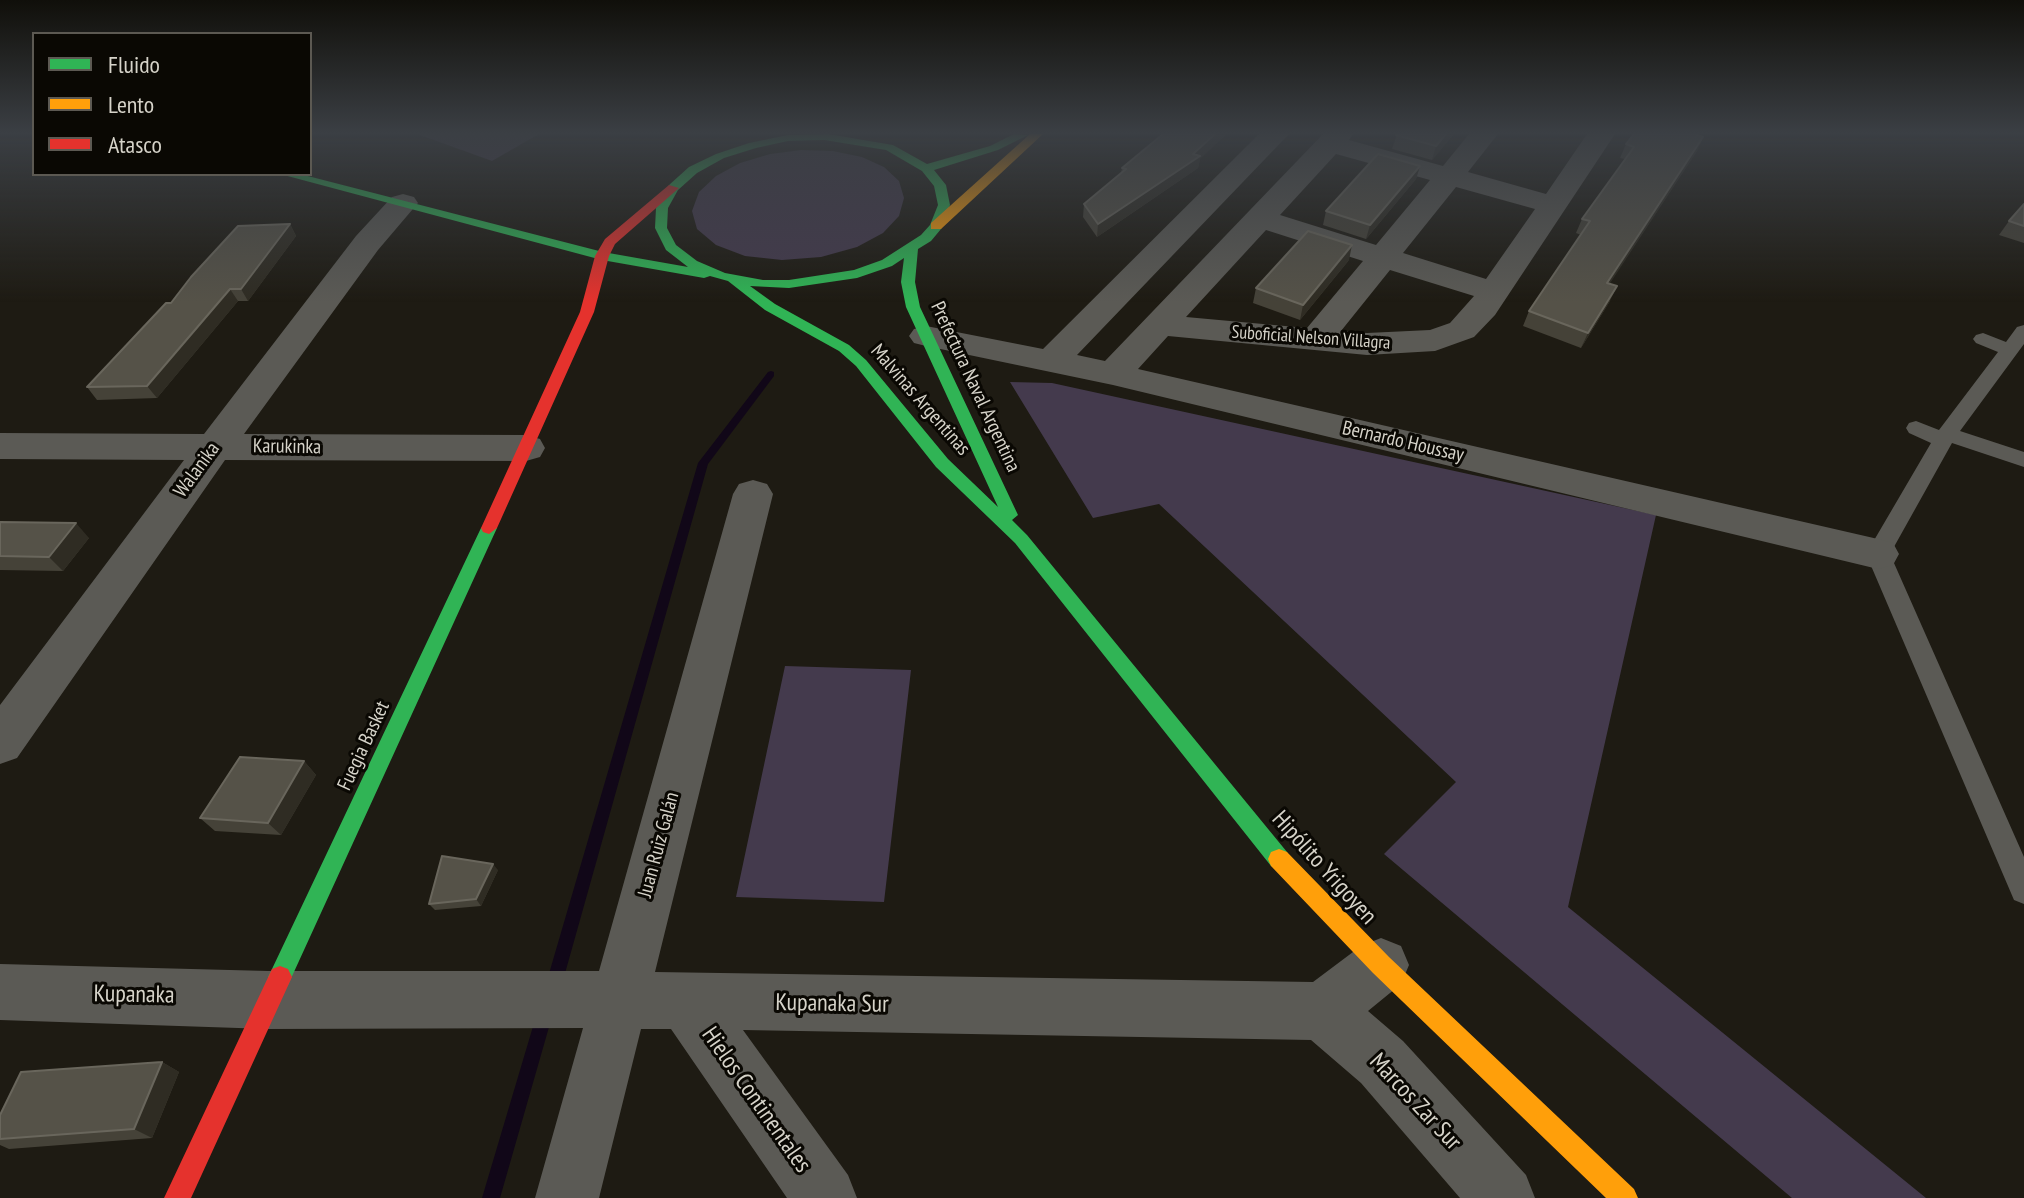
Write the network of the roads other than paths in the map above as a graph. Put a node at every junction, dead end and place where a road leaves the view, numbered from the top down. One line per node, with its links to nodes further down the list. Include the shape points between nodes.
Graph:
1 (350, 190): 11 (main road, Malvinas Argentinas)
2 (671, 190): 16 (main road, via 610,242)
3 (672, 190): 19 (main road, via 661,218 671,247 692,264)
4 (941, 190): 14 (main road, via 944,205)
5 (976, 190): 14 (main road)
6 (1220, 190): 27 (street)
7 (1286, 190): 13 (street)
8 (1438, 190): 17 (street)
9 (1497, 190): 12 (street)
10 (1563, 190): 12 (street, Suboficial Nelson Villagra)
11 (403, 203): 16 (main road, Malvinas Argentinas); 32 (street, Walanika)
12 (1553, 205): 20 (street, Suboficial Nelson Villagra)
13 (1259, 218): 17 (street); 22 (street)
14 (936, 226): 15 (main road)
15 (912, 249): 19 (main road, via 872,269 824,281 763,284); 23 (main road, Prefectura Naval Argentina, via 908,282)
16 (602, 256): 18 (main road, Malvinas Argentinas); 21 (main road, Fuegia Basket)
17 (1383, 257): 20 (street); 24 (street)
18 (636, 263): 19 (main road, Malvinas Argentinas); 21 (main road, Fuegia Basket, via 611,281)
19 (728, 277): 36 (main road, Malvinas Argentinas, via 861,363 942,463)
20 (1494, 292): 24 (street, Suboficial Nelson Villagra, via 1462,330 1435,340 1367,344)
21 (587, 312): 33 (main road, Fuegia Basket)
22 (1159, 325): 24 (street, Suboficial Nelson Villagra); 28 (street)
23 (926, 336): 27 (street, Bernardo Houssay); 36 (main road, Prefectura Naval Argentina)
24 (1316, 339)
25 (1983, 339): 26 (lane)
26 (2017, 340): 30 (lane)
27 (1049, 363): 28 (street, Bernardo Houssay)
28 (1113, 374): 37 (street, Bernardo Houssay)
29 (1916, 428): 30 (lane)
30 (1945, 437): 34 (lane); 37 (lane)
31 (0, 446): 32 (street, Karukinka)
32 (215, 446): 33 (street, Karukinka); 38 (street, Walanika)
33 (526, 448): 42 (main road, Fuegia Basket)
34 (2024, 460)
35 (753, 494): 43 (street, Juan Ruiz Galán)
36 (1021, 539): 40 (main road, Hipólito Yrigoyen, via 1280,860)
37 (1878, 554): 39 (lane)
38 (0, 743)
39 (2024, 890)
40 (1381, 965): 45 (street); 50 (main road, Hipólito Yrigoyen)
41 (0, 992): 42 (street, Kupanaka)
42 (268, 1000): 43 (street, Kupanaka Sur); 46 (main road, Fuegia Basket)
43 (596, 1000): 44 (street, Kupanaka Sur); 47 (street, Juan Ruiz Galán)
44 (687, 1002): 45 (street, Kupanaka Sur); 48 (street, Hielos Continentales)
45 (1322, 1011): 49 (street, Marcos Zar Sur, via 1382,1062)
46 (177, 1198)
47 (567, 1198)
48 (825, 1198)
49 (1503, 1198)
50 (1625, 1198)

